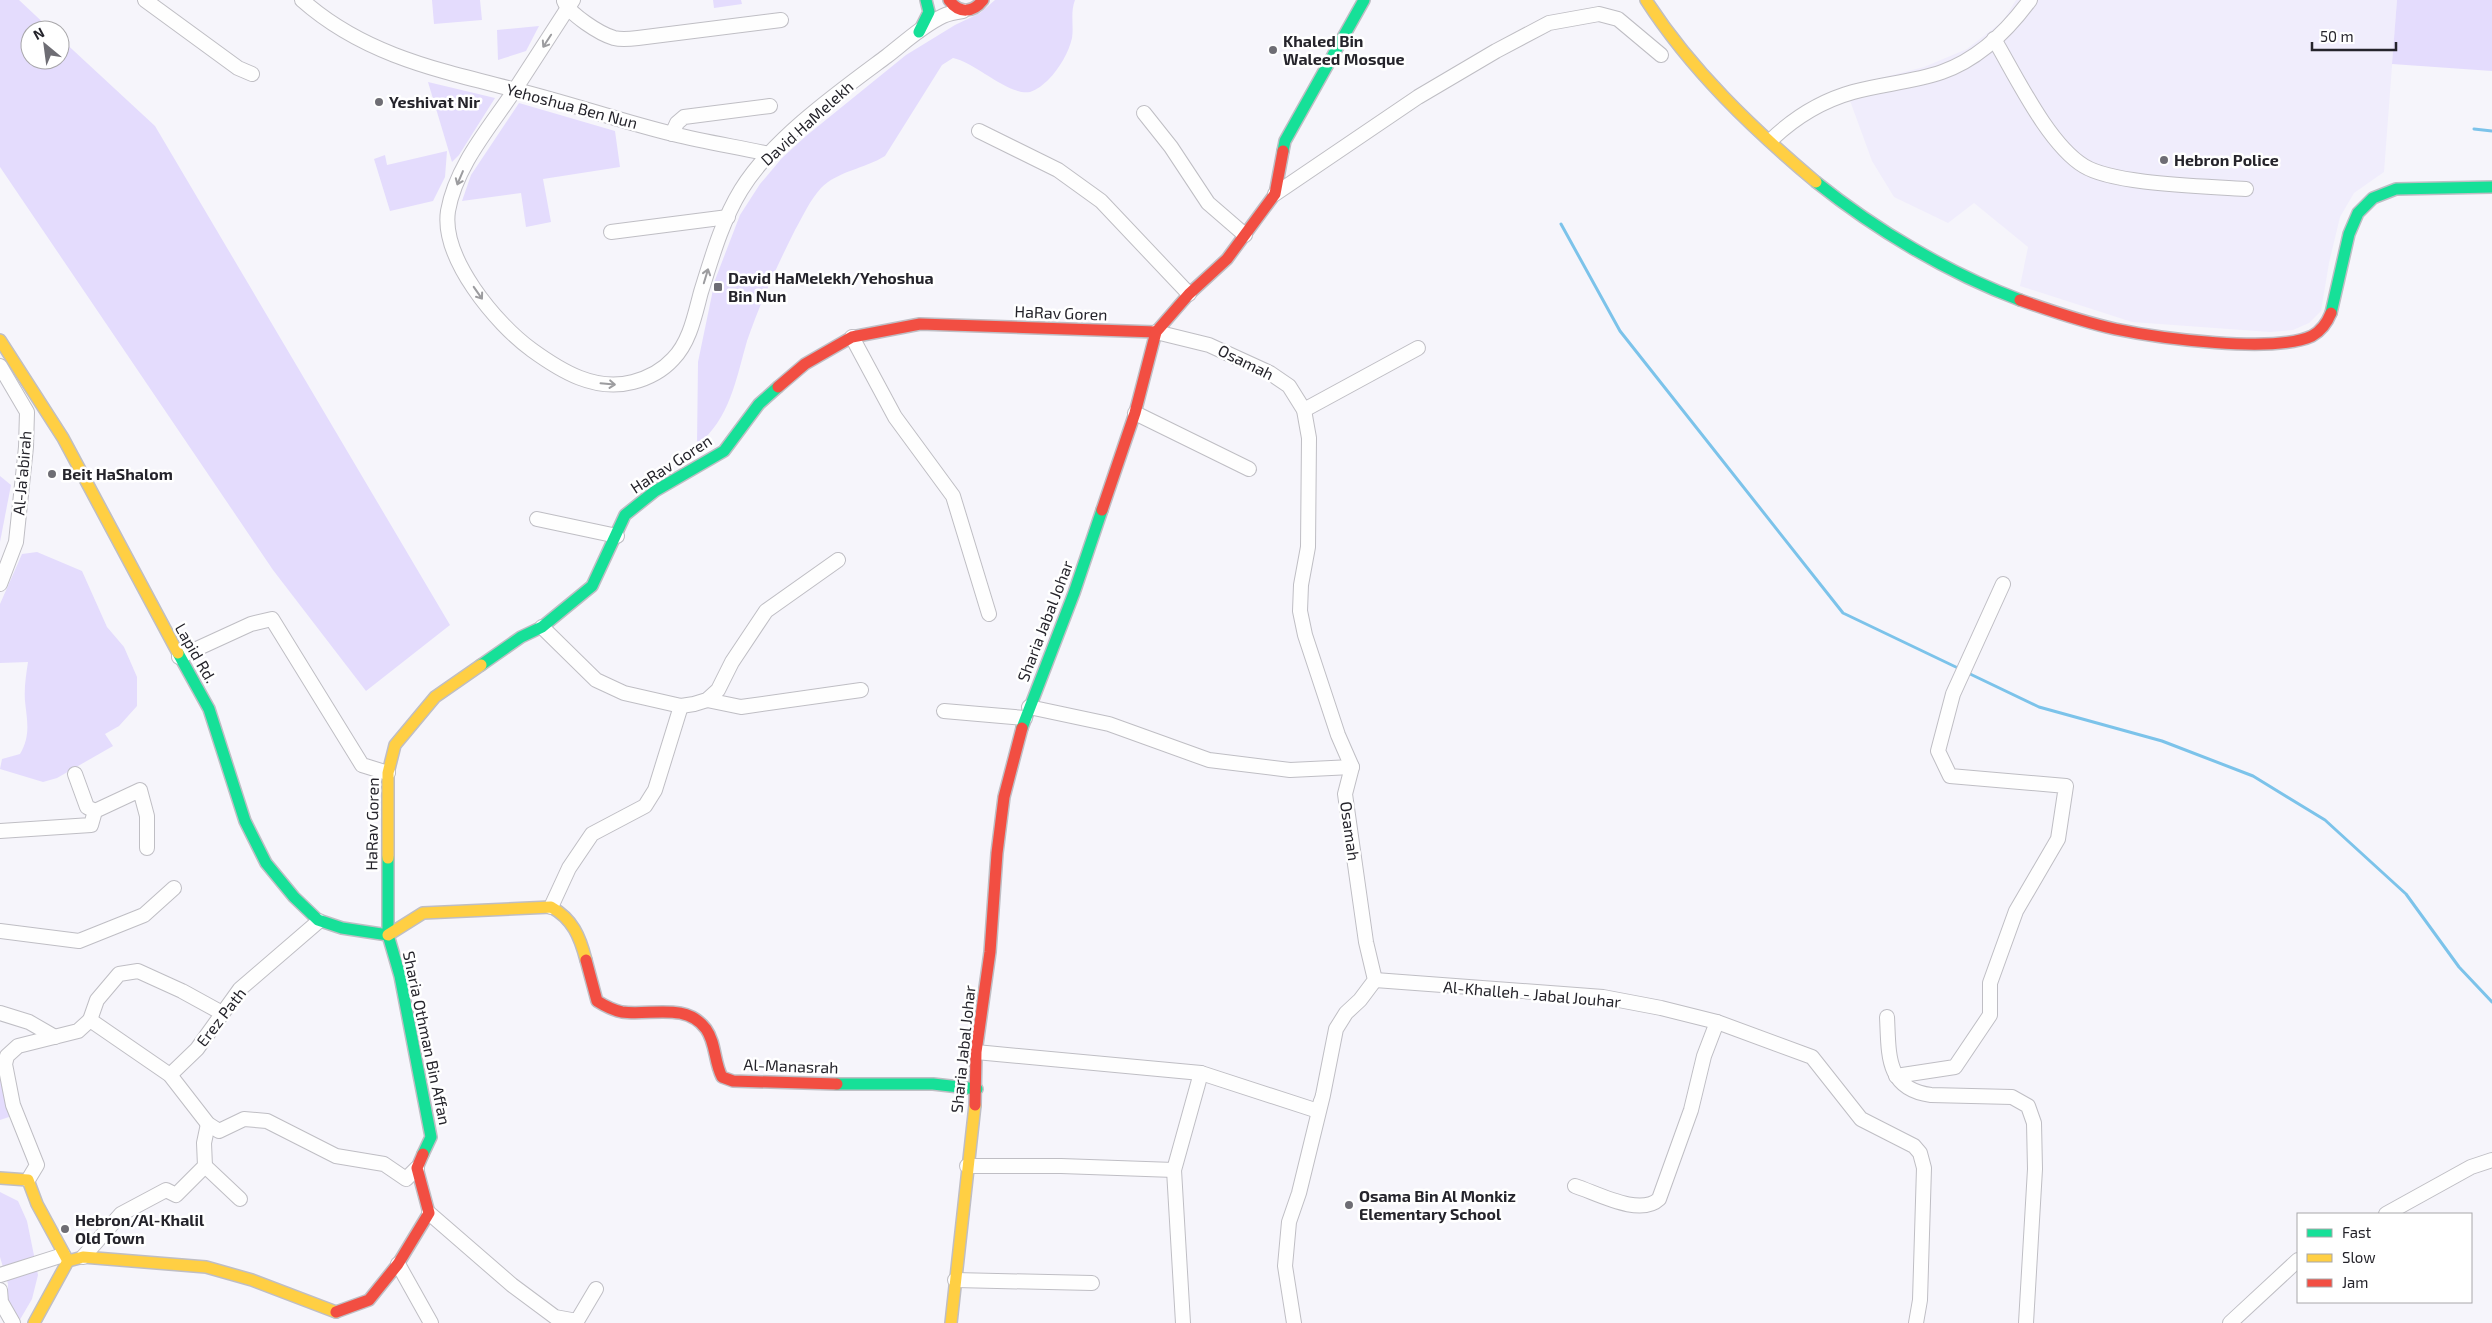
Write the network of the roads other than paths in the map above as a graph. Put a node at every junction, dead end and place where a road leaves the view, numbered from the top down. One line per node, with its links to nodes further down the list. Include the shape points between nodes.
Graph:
1 (145, 0): 16 (street, via 238,68)
2 (302, 0): 17 (street, Yehoshua Ben Nun, via 349,35 377,49 441,72)
3 (926, 0): 13 (street, via 929,12)
4 (949, 0): 10 (street); 12 (street, David HaMelekh)
5 (983, 0): 10 (street, via 974,10)
6 (1364, 0): 26 (street, Sharia Jabal Johar, via 1285,141)
7 (1646, 0): 22 (street, via 1668,33 1724,96)
8 (2030, 0): 14 (street, via 2018,17)
9 (568, 3): 11 (street, via 606,35 628,40); 17 (street, David HaMelekh, one-way to 17)
10 (963, 11): 12 (street, David HaMelekh, via 945,14)
11 (781, 20)
12 (930, 23): 13 (street, David HaMelekh)
13 (919, 32): 23 (street, David HaMelekh, via 854,81)
14 (1994, 39): 22 (street, via 1944,71 1833,99 1795,119); 25 (street, via 2054,137 2069,155 2085,167 2164,184)
15 (1661, 55): 26 (street, via 1618,19 1608,16 1599,14 1549,23 1418,97)
16 (252, 74)
17 (515, 90): 21 (street, Yehoshua Ben Nun); 27 (street, David HaMelekh, one-way to 27, via 461,174 448,212 450,236 454,251 493,313 531,349 562,370 605,385 620,385 650,376 674,359 689,333)
18 (770, 106): 21 (street, via 684,117)
19 (1144, 113): 29 (street, via 1171,147 1208,204)
20 (979, 131): 30 (street, via 1058,170 1101,201)
21 (672, 134): 23 (street, Yehoshua Ben Nun)
22 (1770, 140): 24 (street, via 1869,220 1968,277 2080,320 2138,334 2205,341 2291,340 2315,335 2324,328 2332,316 2348,237 2356,219 2378,194 2396,189)
23 (769, 154): 27 (street, David HaMelekh, via 742,189)
24 (2492, 187)
25 (2246, 189)
26 (1275, 194): 29 (street, Sharia Jabal Johar)
27 (728, 217): 28 (street)
28 (610, 232)
29 (1245, 235): 30 (street, Sharia Jabal Johar, via 1227,259)
30 (1189, 294): 31 (street, Sharia Jabal Johar)
31 (1156, 332): 32 (street, HaRav Goren, via 920,324); 36 (street, Osamah, via 1210,345 1270,373 1289,386); 37 (street, Sharia Jabal Johar)
32 (852, 337): 40 (street, HaRav Goren, via 805,364 759,404 724,451 655,491 624,515); 44 (street, via 895,417 953,496)
33 (0, 340): 46 (street, Lapid Rd., via 52,419)
34 (1418, 348): 36 (street)
35 (0, 366): 42 (street, Al-Ja'abirah, via 27,412 16,542)
36 (1304, 410): 52 (street, Osamah, via 1309,438 1308,547 1301,585 1301,617 1338,735)
37 (1135, 412): 38 (street); 51 (street, Sharia Jabal Johar, via 1074,593)
38 (1249, 469)
39 (537, 519): 40 (street)
40 (617, 536): 45 (street, HaRav Goren, via 592,586)
41 (838, 560): 48 (street, via 766,611 732,662 718,690)
42 (0, 584)
43 (2002, 584): 73 (street, via 1954,694 1938,751 1950,776 2066,786 2058,839 2016,911 1990,983 1990,1015 1955,1066)
44 (989, 614)
45 (542, 627): 49 (street, via 596,680 624,693); 53 (street, HaRav Goren, via 520,637 434,697 395,745)
46 (179, 657): 53 (street, via 251,624 272,619 362,765); 60 (street, Lapid Rd., via 210,711 243,820 258,850 279,881)
47 (861, 690): 48 (street, via 741,707)
48 (707, 700): 49 (street)
49 (681, 706): 59 (street, via 655,790 645,806 592,834 569,868)
50 (944, 711): 51 (street)
51 (1027, 712): 52 (street, via 1108,724 1209,760 1290,770); 70 (street, Sharia Jabal Johar, via 1004,796 990,952)
52 (1352, 767): 63 (street, Osamah, via 1344,794 1366,942)
53 (388, 773): 62 (street, HaRav Goren)
54 (75, 774): 55 (street, via 87,807)
55 (95, 811): 56 (street, via 91,825); 57 (street, via 140,790 147,816)
56 (0, 831)
57 (147, 848)
58 (174, 888): 61 (street, via 144,915 79,941)
59 (551, 907): 62 (street, via 423,913); 74 (street, Al-Manasrah, via 572,923 586,953 597,1001 610,1009 676,1011 691,1016 704,1026 711,1037 715,1062 722,1077 733,1081 933,1084)
60 (320, 921): 62 (street, Lapid Rd.); 65 (street, Erez Path, via 240,989)
61 (0, 931)
62 (388, 935): 80 (street, Sharia Othman Bin Affan, via 400,976 431,1137)
63 (1375, 980): 68 (street, Al-Khalleh - Jabal Jouhar, via 1603,997); 75 (street, via 1336,1029)
64 (0, 1013): 69 (street, via 29,1022)
65 (222, 1013): 67 (street, via 138,970 119,974 97,1000); 72 (street, Erez Path, via 197,1049)
66 (1887, 1017): 73 (street, via 1890,1063)
67 (90, 1020): 69 (street, via 78,1031); 72 (street)
68 (1717, 1022): 84 (street, via 1704,1056 1691,1110 1659,1199 1648,1206 1636,1206); 104 (street, Al-Khalleh - Jabal Jouhar, via 1812,1057 1861,1119 1910,1143 1920,1154 1924,1168 1920,1300)
69 (55, 1037): 83 (street, via 18,1046 7,1056 5,1064 13,1105 37,1165)
70 (976, 1052): 71 (street); 74 (street, Sharia Jabal Johar)
71 (1201, 1073): 75 (street, via 1318,1111); 81 (street)
72 (170, 1075): 76 (street)
73 (1896, 1076): 105 (street, via 1907,1087 1920,1093 2012,1097 2021,1100 2031,1110 2035,1168)
74 (977, 1089): 79 (street, Sharia Jabal Johar)
75 (1323, 1095): 103 (street, via 1286,1237 1285,1266)
76 (208, 1124): 78 (street, via 204,1143); 80 (street, via 219,1131 244,1120 267,1121 336,1156 384,1164 406,1179)
77 (2492, 1160): 87 (street, via 2471,1166)
78 (205, 1166): 85 (street); 88 (street, via 176,1195 166,1190 121,1214)
79 (967, 1166): 81 (street); 93 (street, Sharia Jabal Johar)
80 (417, 1168): 86 (street)
81 (1174, 1170): 102 (street)
82 (0, 1178): 83 (street)
83 (28, 1180): 89 (street)
84 (1575, 1186)
85 (240, 1199)
86 (430, 1213): 91 (street); 95 (street, via 512,1285 555,1317 577,1321)
87 (2388, 1213)
88 (83, 1257): 89 (street); 97 (street, via 206,1267 252,1280)
89 (65, 1258): 92 (street); 99 (street)
90 (2297, 1261): 106 (street)
91 (398, 1264): 97 (street, via 369,1300); 100 (street)
92 (0, 1275)
93 (955, 1280): 94 (street); 101 (street, Sharia Jabal Johar)
94 (1092, 1283)
95 (596, 1289)
96 (0, 1290): 98 (street, via 1,1302)
97 (339, 1317)
98 (13, 1323)
99 (34, 1323)
100 (431, 1323)
101 (951, 1323)
102 (1183, 1323)
103 (1294, 1323)
104 (1916, 1323)
105 (2026, 1323)
106 (2230, 1323)

